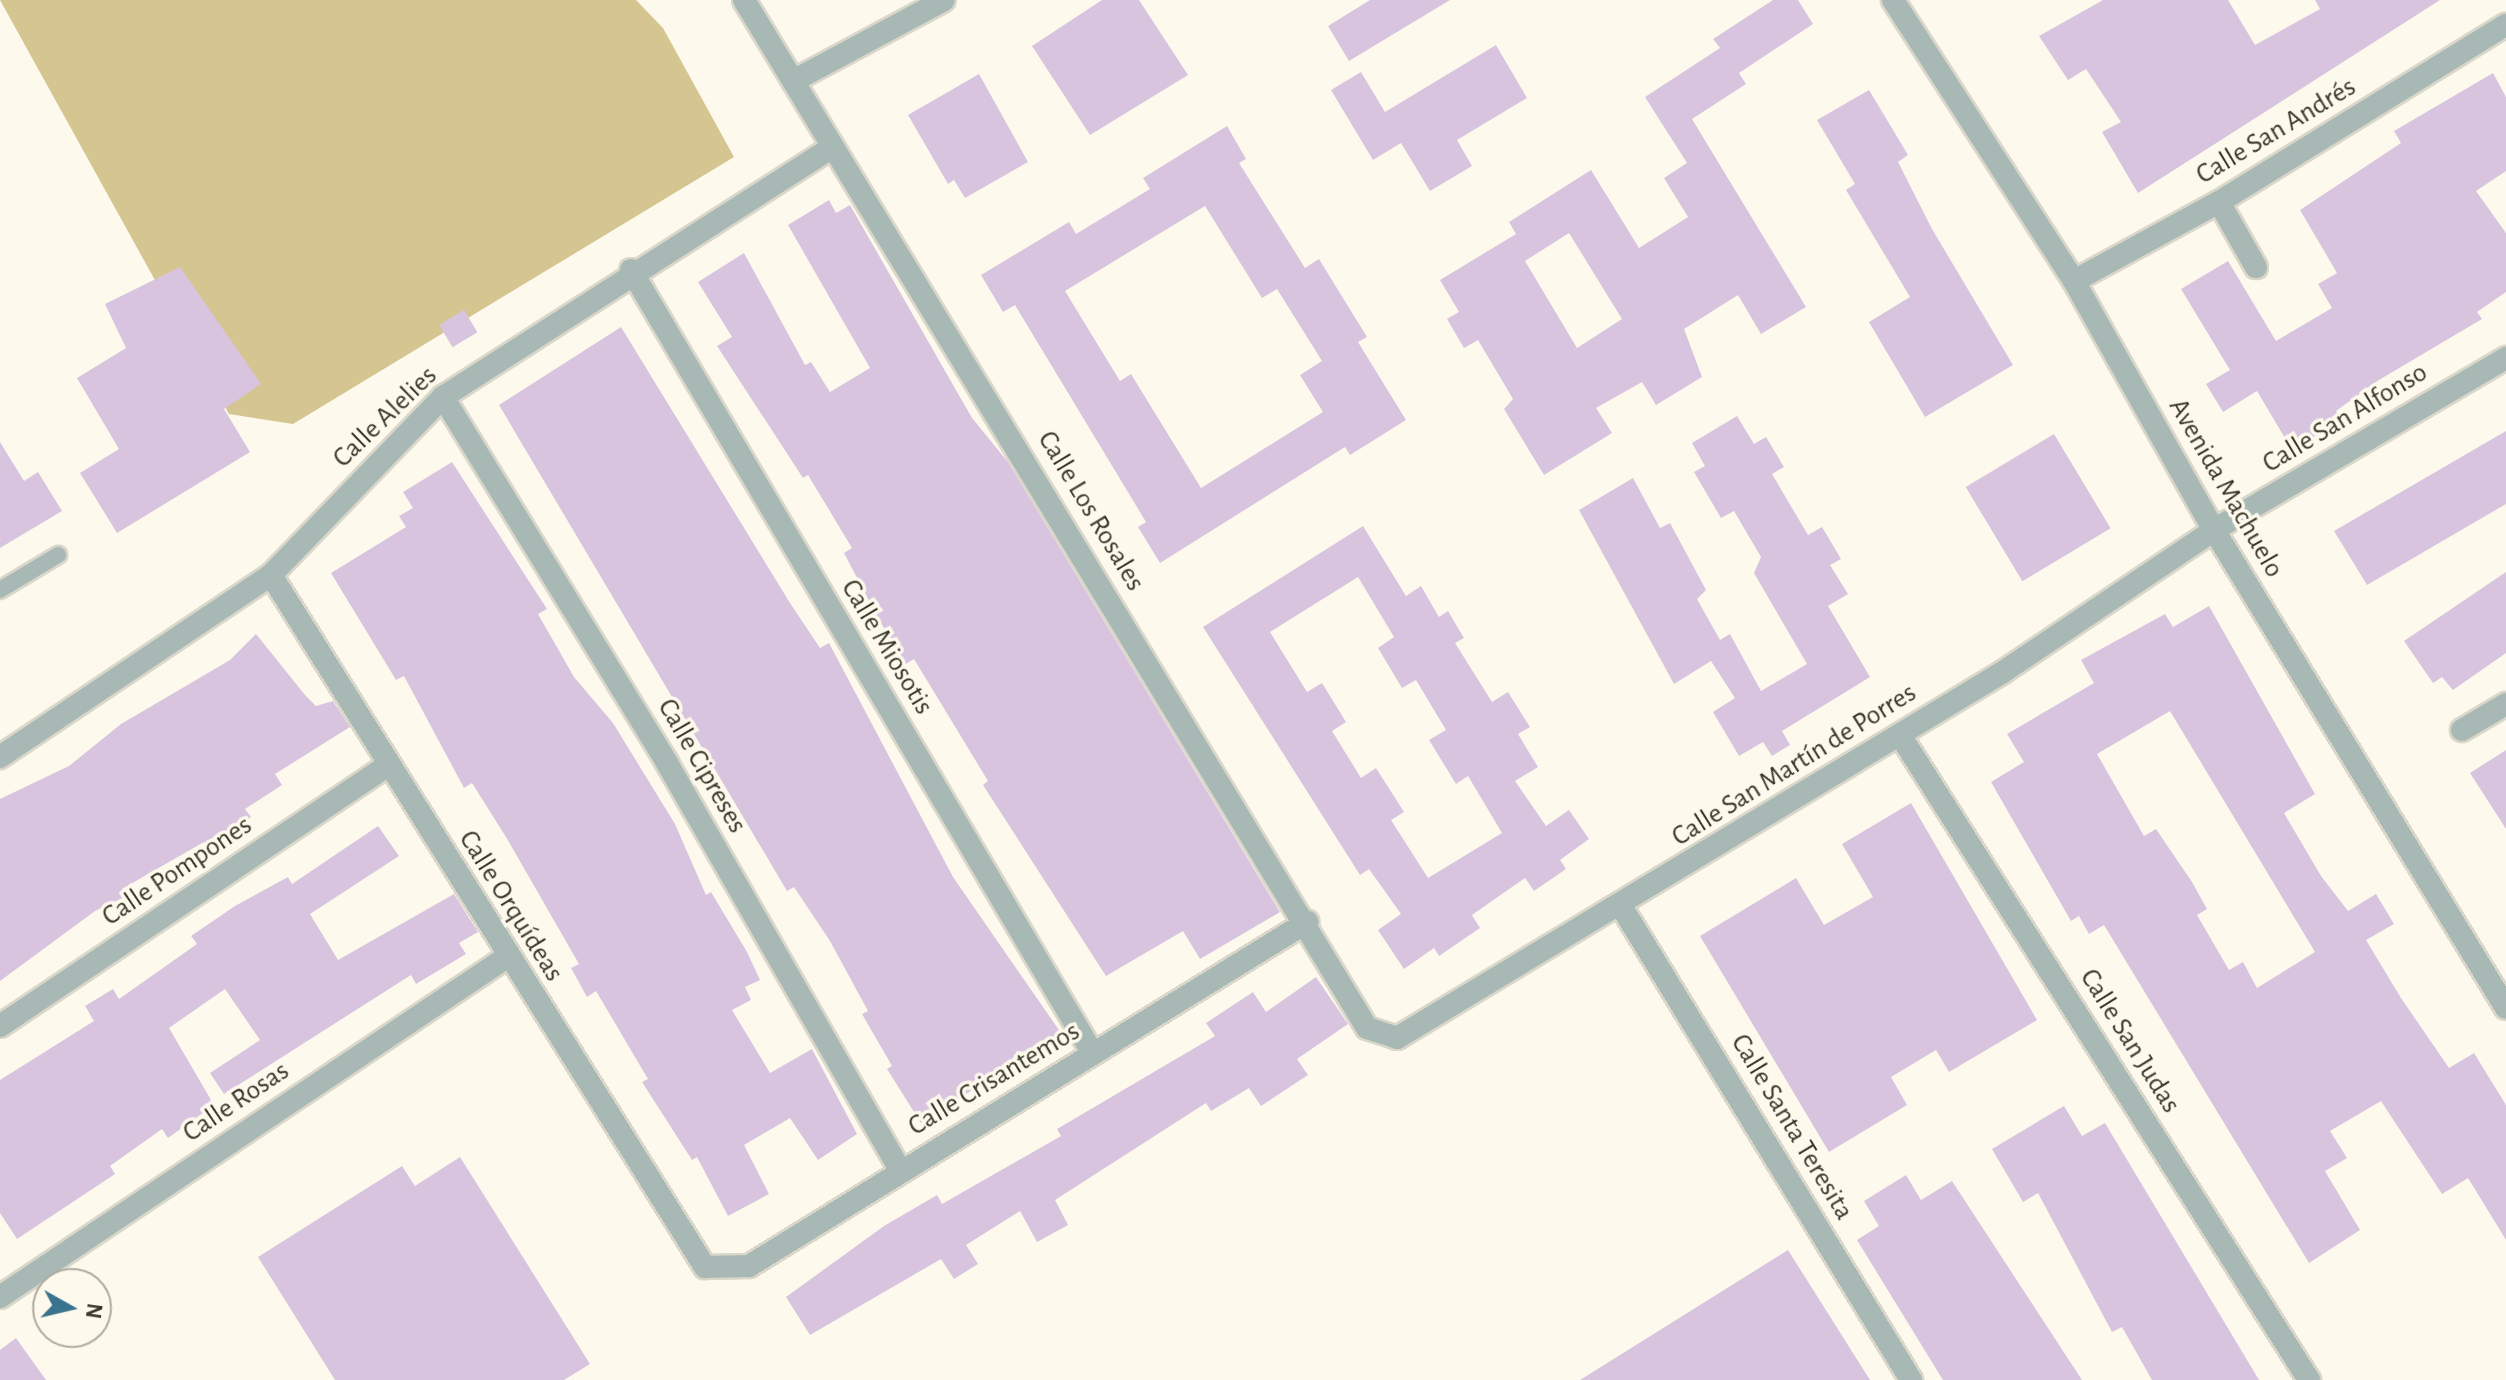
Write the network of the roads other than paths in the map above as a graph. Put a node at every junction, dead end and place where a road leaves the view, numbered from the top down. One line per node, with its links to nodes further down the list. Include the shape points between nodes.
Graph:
1 (744, 0): 5 (street, Calle Los Rosales)
2 (944, 0): 5 (street)
3 (1893, 0): 10 (street, Avenida Machuelo)
4 (2506, 25): 7 (street, Calle San Andrés)
5 (793, 81): 6 (street, Calle Los Rosales)
6 (833, 147): 9 (street, Calle Alelies); 23 (street, Calle Los Rosales)
7 (2219, 202): 8 (street); 10 (street, Calle San Andrés)
8 (2256, 267)
9 (631, 270): 12 (street, Calle Alelies); 28 (street, Calle Miosotis)
10 (2074, 281): 13 (street, Avenida Machuelo)
11 (2506, 358): 13 (street, Calle San Alfonso)
12 (443, 397): 15 (street, Calle Alelies); 29 (street, Calle Cipreses, via 667,763)
13 (2214, 530): 19 (street, Calle San Martín de Porres); 25 (street, Avenida Machuelo)
14 (58, 555): 16 (lane)
15 (271, 575): 20 (street, Calle Alelies); 21 (street, Calle Orquídeas)
16 (0, 590)
17 (2506, 704): 18 (street)
18 (2462, 730)
19 (1900, 735): 22 (street, Calle San Martín de Porres); 33 (street, Calle San Judas)
20 (1, 753)
21 (388, 765): 24 (street, Calle Orquídeas); 26 (street, Calle Pompones)
22 (1621, 906): 27 (street, Calle San Martín de Porres); 32 (street, Calle Santa Teresita)
23 (1307, 922): 27 (street, Calle Los Rosales, via 1367,1028); 28 (street, Calle Crisantemos)
24 (507, 957): 30 (street, Calle Orquídeas); 31 (street, Calle Rosas)
25 (2506, 1008)
26 (0, 1026)
27 (1397, 1038)
28 (1093, 1054): 29 (street, Calle Crisantemos)
29 (901, 1171): 30 (street, Calle Crisantemos, via 749,1266)
30 (705, 1267)
31 (0, 1297)
32 (1911, 1380)
33 (2309, 1380)

